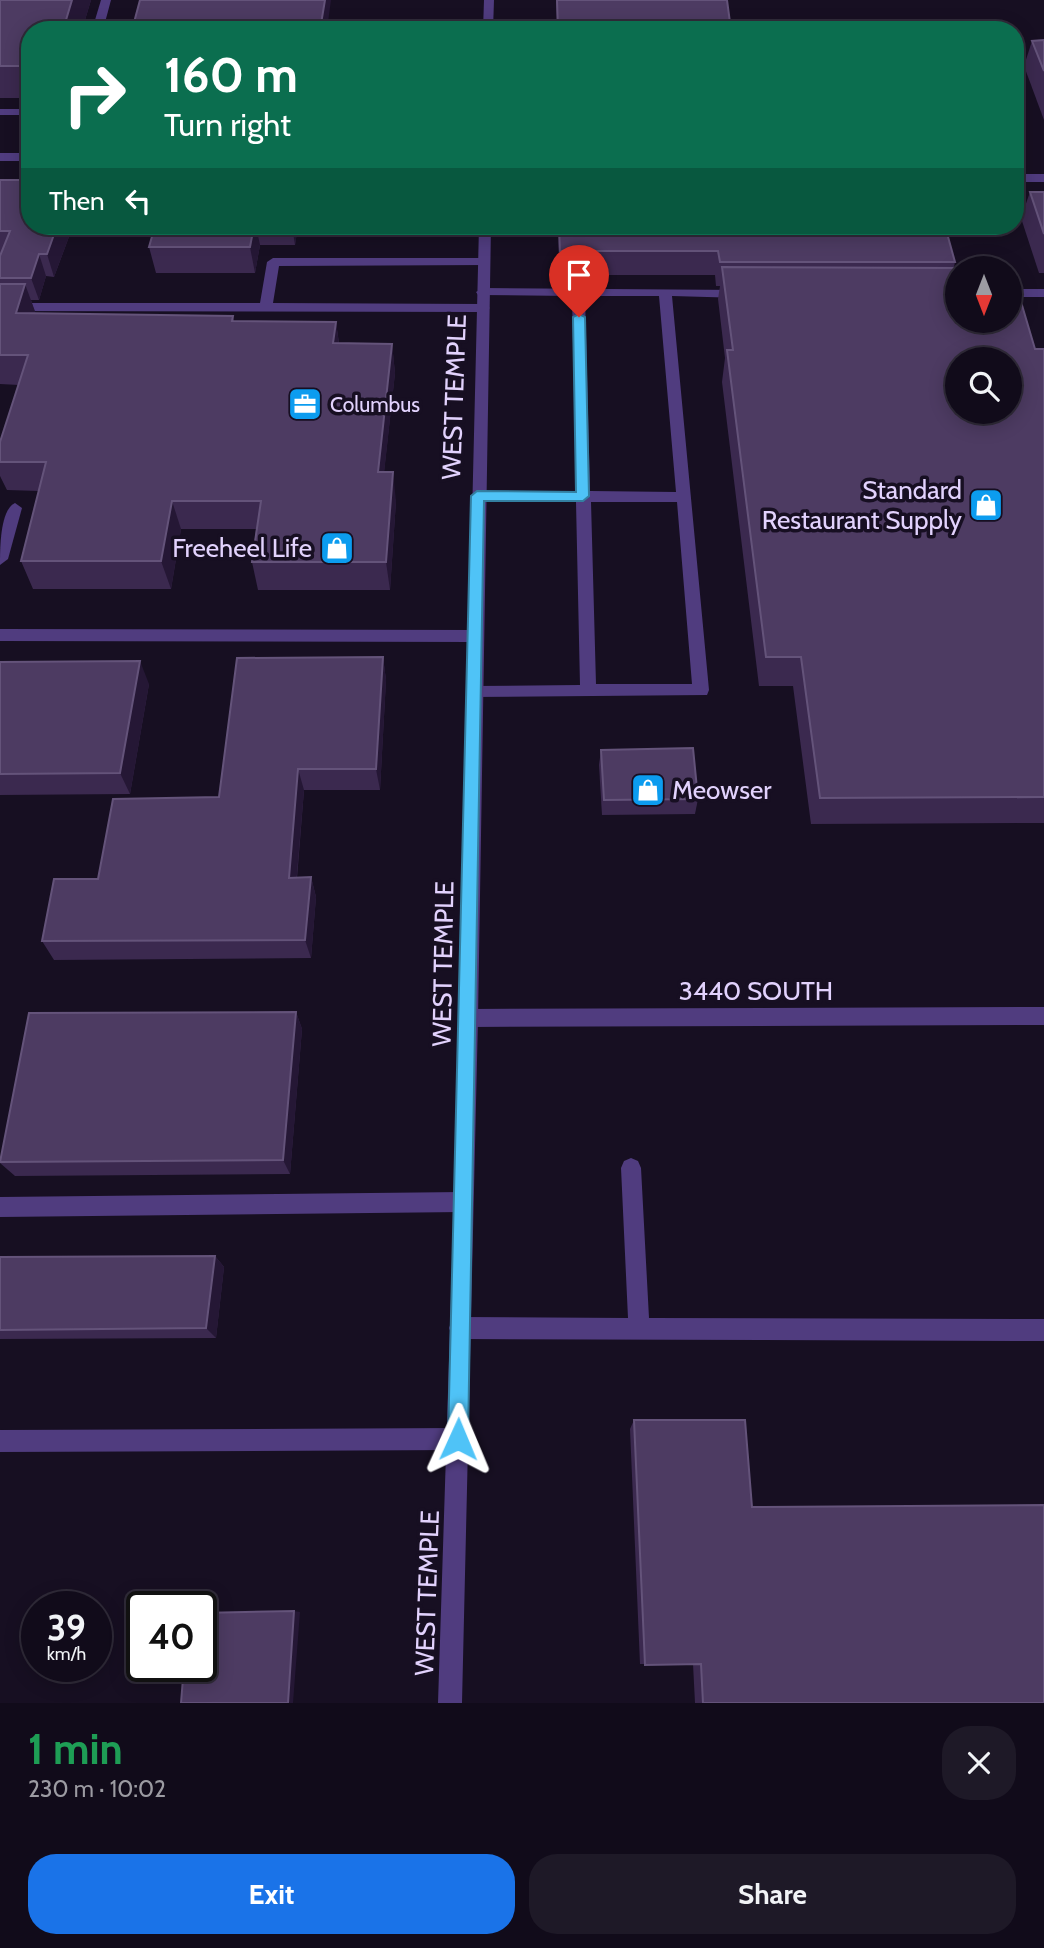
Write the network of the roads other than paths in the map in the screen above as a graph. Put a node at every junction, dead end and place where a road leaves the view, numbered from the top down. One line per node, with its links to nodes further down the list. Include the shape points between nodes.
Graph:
1 (106, 0): 3 (street)
2 (489, 0): 4 (street)
3 (100, 21)
4 (488, 21)
5 (0, 112): 6 (street)
6 (21, 112)
7 (0, 158): 8 (street)
8 (21, 158)
9 (1024, 178): 10 (street)
10 (1044, 178)
11 (485, 235): 12 (street, WEST TEMPLE)
12 (484, 262): 18 (street, WEST TEMPLE); 20 (street, via 273,262)
13 (578, 292): 14 (street); 18 (street); 22 (street)
14 (665, 292): 15 (street); 23 (street)
15 (754, 293)
16 (1022, 293): 17 (street)
17 (1044, 293)
18 (483, 300): 20 (street); 21 (street, WEST TEMPLE)
19 (0, 307): 20 (street)
20 (266, 307)
21 (477, 496): 22 (street); 27 (street, WEST TEMPLE)
22 (583, 496): 23 (street); 28 (street)
23 (683, 497): 28 (street, via 701,690)
24 (15, 508): 25 (street)
25 (0, 559)
26 (0, 635): 27 (street)
27 (474, 636): 29 (street, WEST TEMPLE)
28 (588, 691): 29 (street)
29 (474, 692): 31 (street, WEST TEMPLE)
30 (1044, 1016): 31 (street, 3440 SOUTH)
31 (469, 1017): 33 (street, WEST TEMPLE)
32 (631, 1168): 36 (street)
33 (463, 1202): 34 (street); 35 (street, WEST TEMPLE)
34 (0, 1207)
35 (460, 1328): 36 (street); 38 (street, WEST TEMPLE)
36 (639, 1328): 37 (street)
37 (1044, 1330)
38 (458, 1439): 39 (street); 40 (street, WEST TEMPLE)
39 (0, 1441)
40 (450, 1703)

